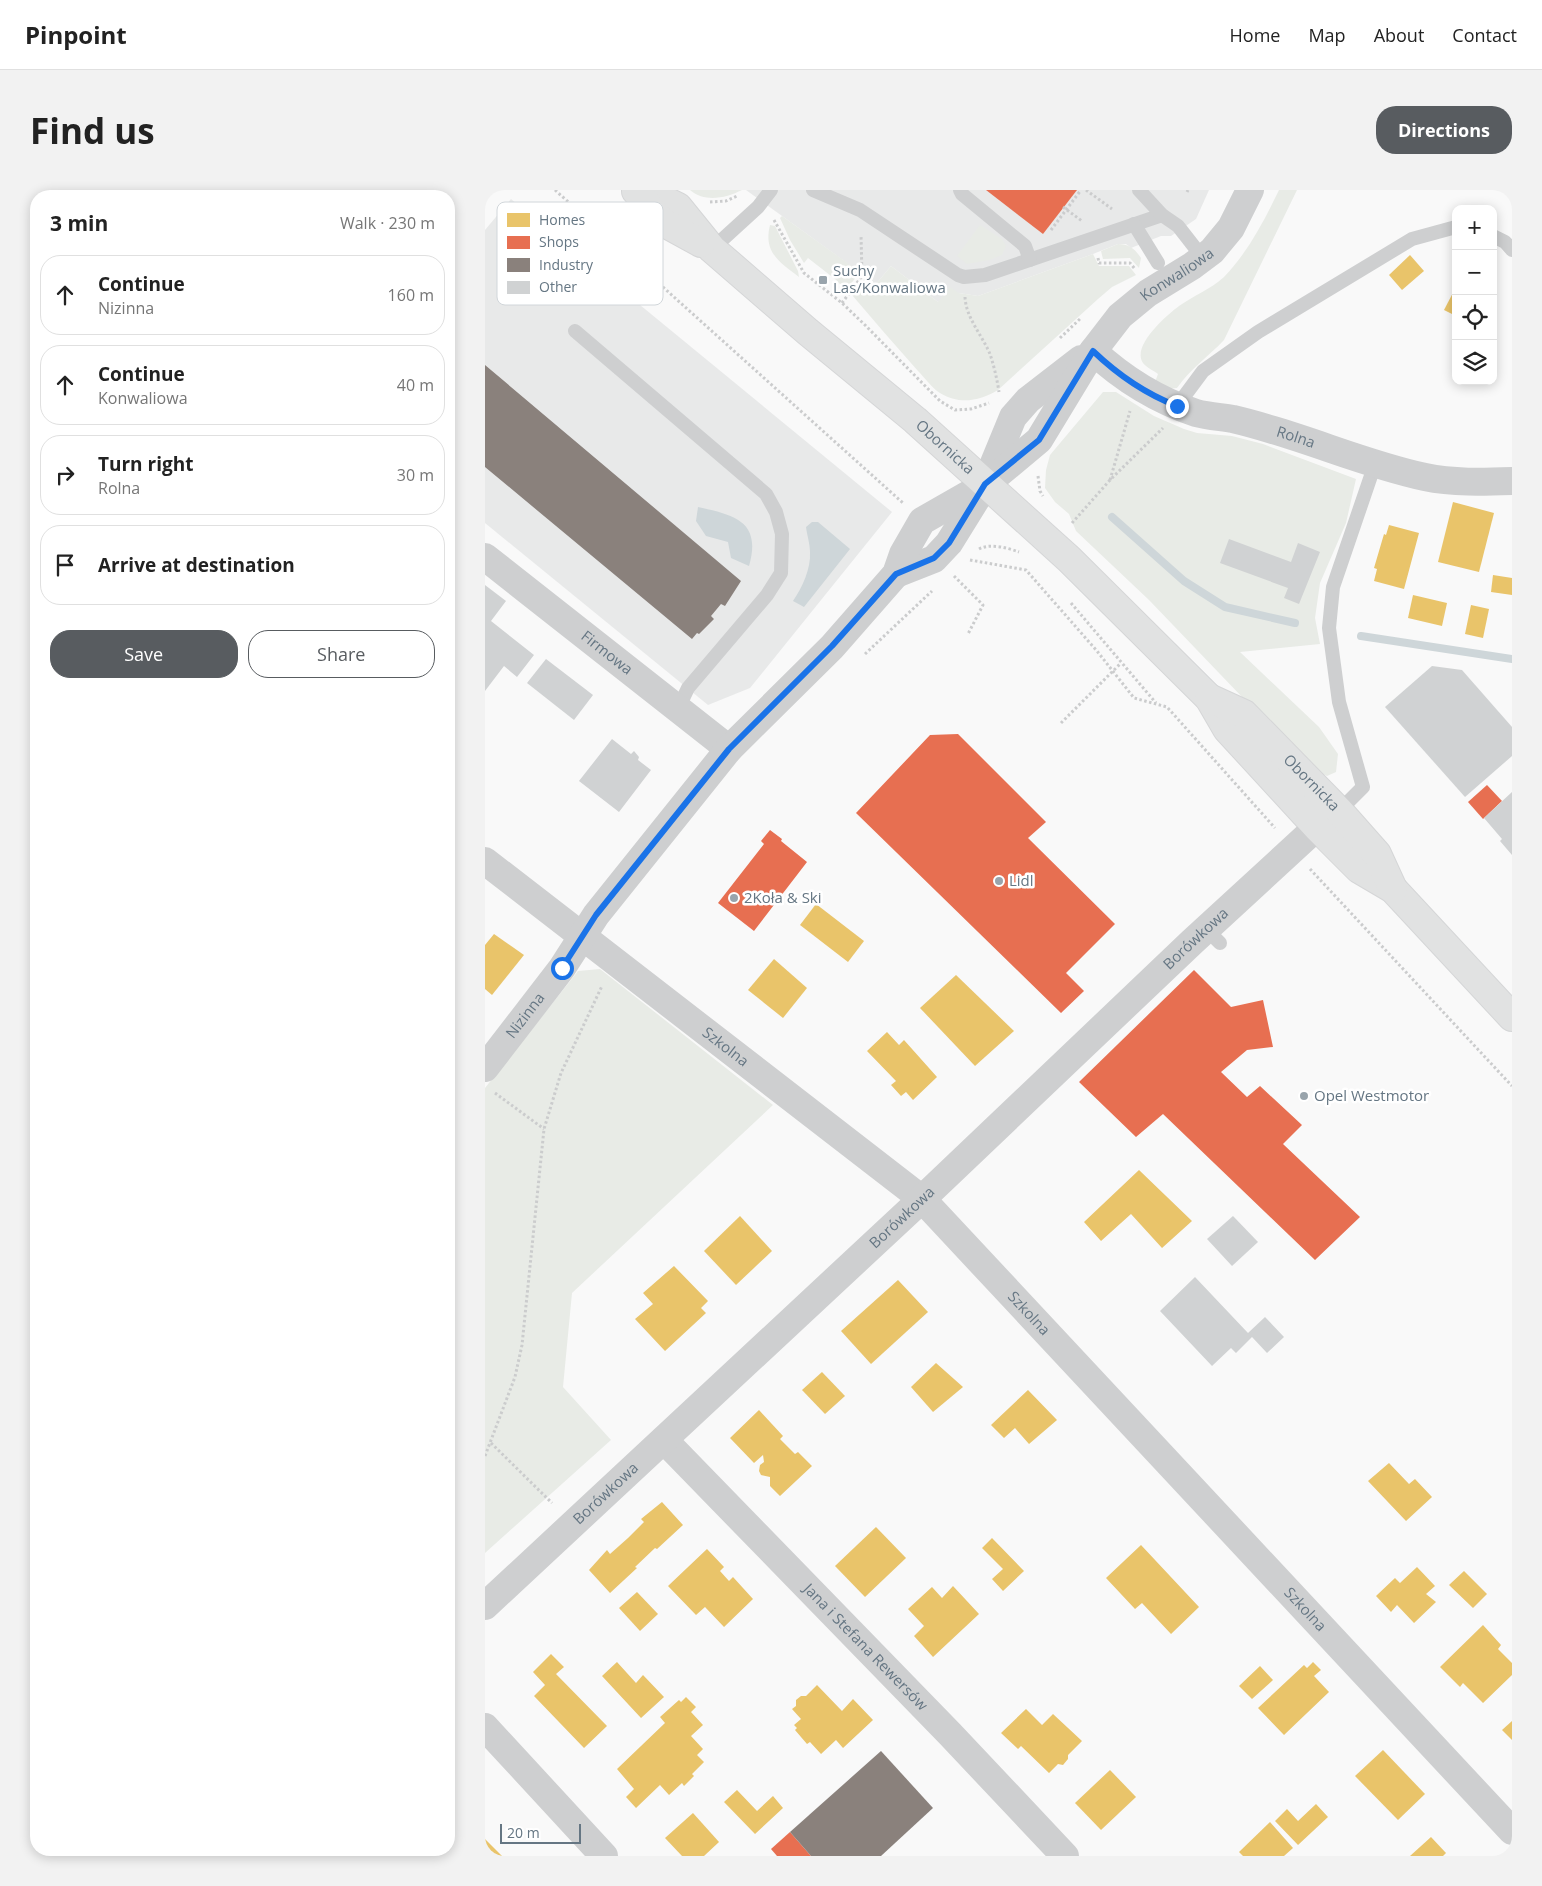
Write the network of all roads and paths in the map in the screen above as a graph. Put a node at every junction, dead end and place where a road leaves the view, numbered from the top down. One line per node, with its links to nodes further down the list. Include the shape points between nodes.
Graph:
1 (555, 190): 12 (path)
2 (635, 190): 13 (main road, Obornicka)
3 (644, 190): 24 (main road, Obornicka, via 679,207)
4 (771, 190): 14 (lane)
5 (813, 190): 15 (lane)
6 (960, 190): 27 (lane, via 1025,246)
7 (1081, 190): 21 (path)
8 (1086, 190): 16 (path)
9 (1139, 190): 17 (lane)
10 (1251, 190): 26 (street, Konwaliowa, via 1231,228)
11 (706, 201): 14 (path, via 726,201 742,194)
12 (568, 202)
13 (645, 202)
14 (758, 207): 24 (lane); 31 (path, via 774,220 804,273)
15 (860, 210): 29 (lane); 31 (path, via 862,276)
16 (1116, 213)
17 (1162, 215): 19 (lane); 26 (lane, via 1178,226)
18 (663, 222): 24 (main road, Obornicka)
19 (1135, 224): 23 (lane); 28 (lane)
20 (1452, 228): 39 (lane, via 1412,239 1258,332 1203,371)
21 (1051, 230)
22 (1497, 238): 25 (lane)
23 (1091, 239): 27 (lane); 28 (path, via 1099,263 1129,262 1140,275)
24 (712, 249): 43 (main road, Obornicka, via 915,420)
25 (1512, 250)
26 (1203, 258): 35 (street, Konwaliowa, via 1148,293 1120,316)
27 (1030, 260): 29 (lane, via 985,275)
28 (1159, 263)
29 (964, 277): 36 (path, via 966,304 989,353 999,395)
30 (663, 287): 44 (path)
31 (842, 303): 37 (path, via 940,401 955,410 971,409)
32 (1088, 312): 34 (path)
33 (575, 331): 55 (lane, via 766,494 776,512 782,534 781,572 767,595 688,688)
34 (1056, 342)
35 (1093, 351): 39 (street, Rolna, via 1111,368 1165,401); 43 (street, Konwaliowa, via 1028,400 1013,417)
36 (1005, 389)
37 (994, 399)
38 (1133, 403): 41 (path)
39 (1173, 414): 40 (street, Rolna, via 1197,413 1236,420); 41 (path)
40 (1375, 464): 42 (street, Rolna, via 1427,478); 58 (lane, via 1333,586 1329,628 1339,702 1363,787)
41 (1110, 480): 45 (path)
42 (1512, 481)
43 (985, 484): 53 (main road, Obornicka, via 1069,560); 57 (street, Nizinna, via 949,543 934,558 896,574 832,646)
44 (911, 509)
45 (1072, 523)
46 (485, 557): 55 (street, Firmowa)
47 (964, 559): 52 (path, via 1026,570)
48 (950, 572): 50 (path, via 983,605)
49 (1066, 597): 51 (path)
50 (968, 634)
51 (1121, 663): 52 (path); 54 (path)
52 (1113, 671): 54 (path, via 1135,698); 56 (path)
53 (1209, 698): 58 (main road, Obornicka, via 1244,714); 59 (main road, Obornicka, via 1227,729)
54 (1157, 704): 60 (path, via 1167,706)
55 (678, 709): 57 (street, Firmowa)
56 (1061, 723)
57 (729, 749): 63 (street, Nizinna, via 596,915)
58 (1339, 811): 62 (main road, Obornicka, via 1377,854)
59 (1317, 827): 60 (street, Borówkowa); 62 (main road, Obornicka, via 1359,869)
60 (1293, 849): 67 (path); 69 (street, Borówkowa, via 1213,936)
61 (485, 861): 63 (street, Szkolna)
62 (1393, 889): 65 (main road, Obornicka)
63 (583, 938): 66 (street, Nizinna); 69 (street, Szkolna)
64 (603, 981): 68 (path, via 561,1073)
65 (1512, 1017)
66 (489, 1079): 68 (path)
67 (1512, 1086)
68 (544, 1129): 71 (path, via 522,1345 515,1377)
69 (922, 1199): 70 (street, Borówkowa); 76 (street, Szkolna)
70 (664, 1440): 74 (street, Borówkowa); 78 (street, Jana i Stefana Rewersów)
71 (491, 1443): 72 (path); 73 (path)
72 (485, 1456)
73 (552, 1504)
74 (485, 1606)
75 (485, 1728): 77 (street)
76 (1512, 1831)
77 (605, 1856)
78 (1065, 1856)

